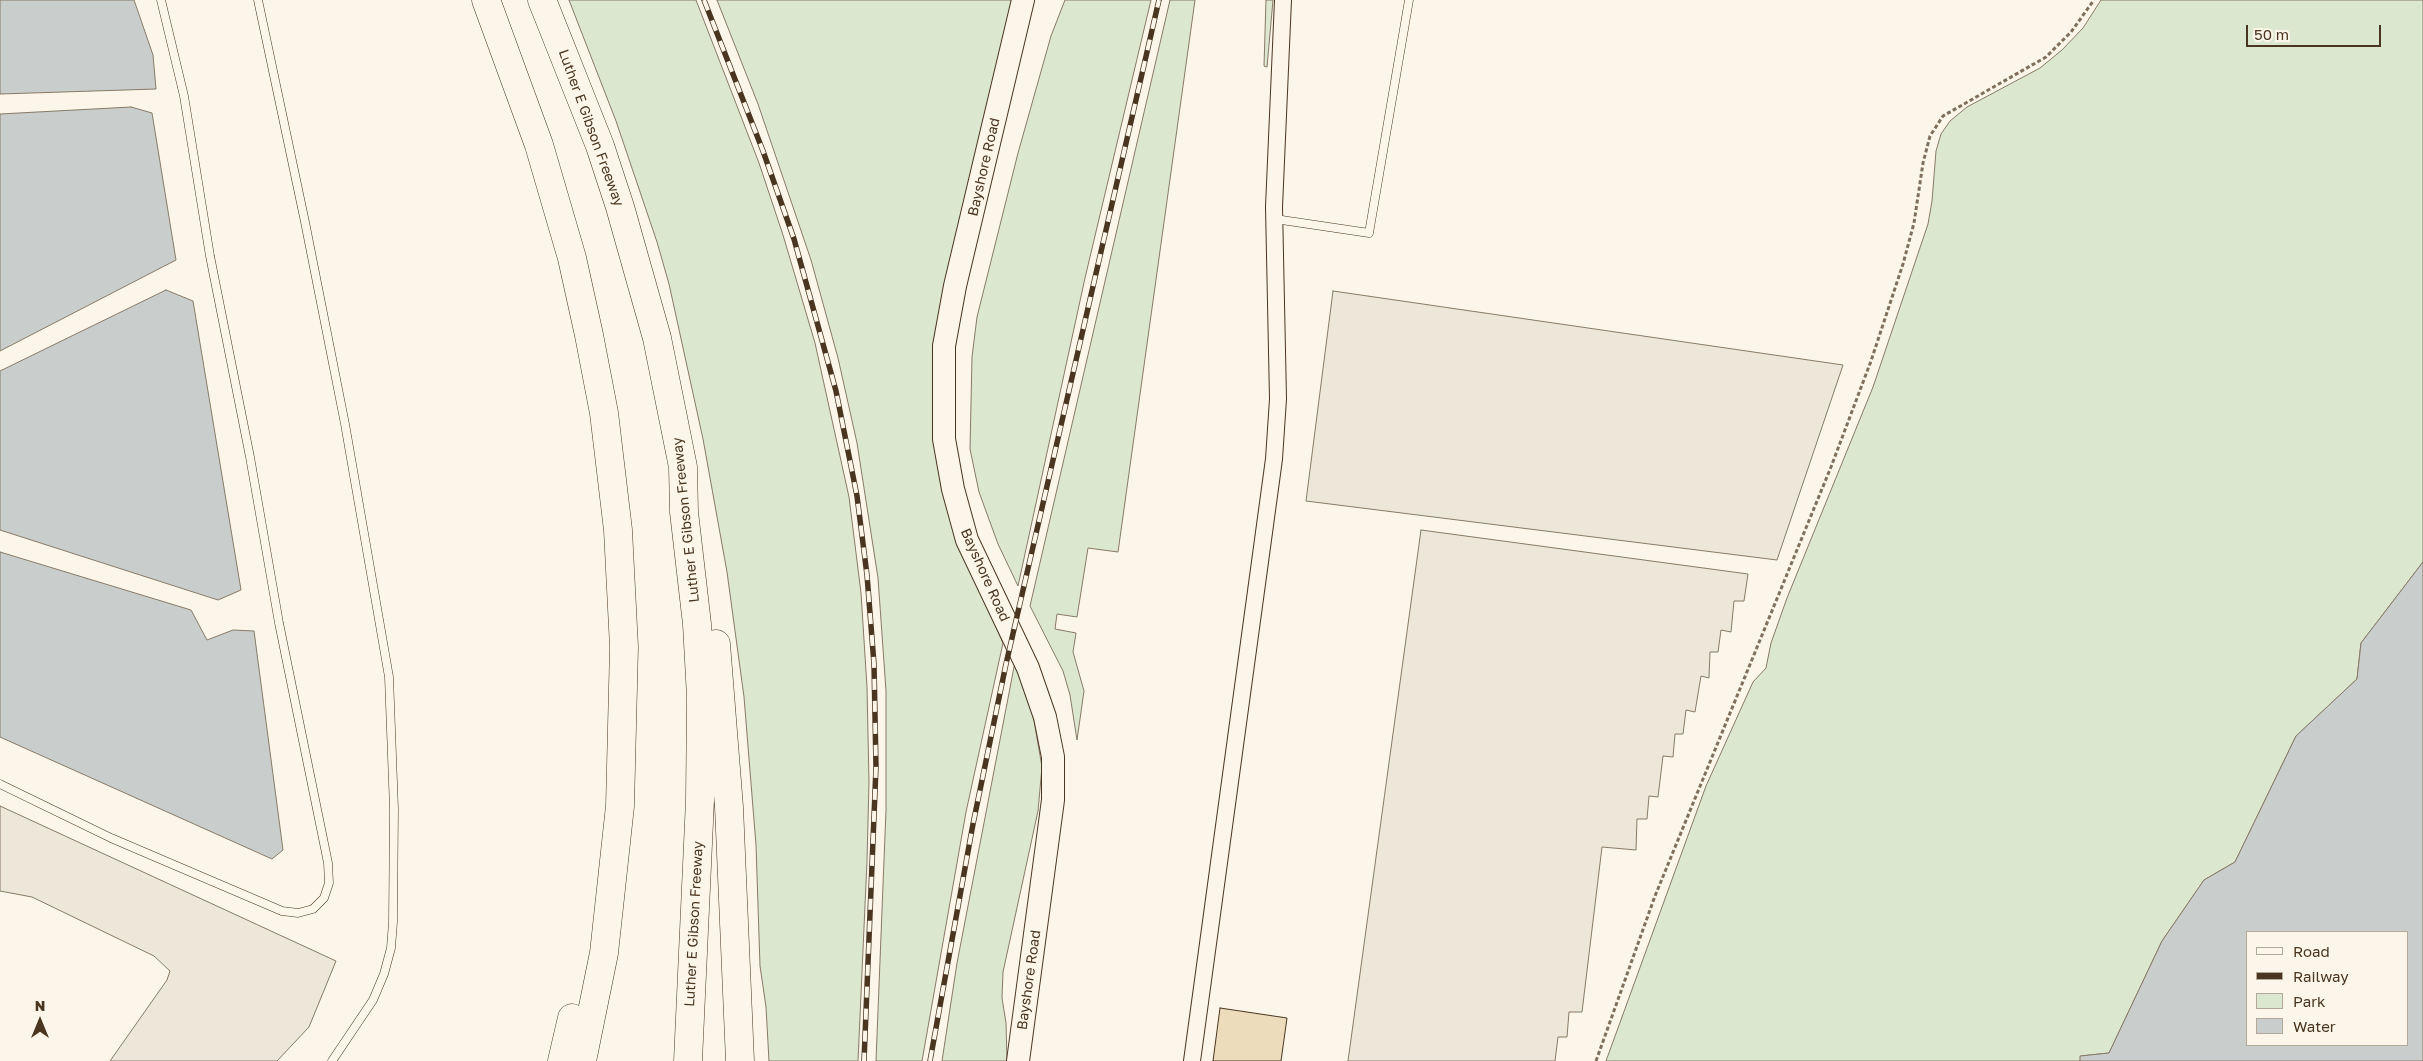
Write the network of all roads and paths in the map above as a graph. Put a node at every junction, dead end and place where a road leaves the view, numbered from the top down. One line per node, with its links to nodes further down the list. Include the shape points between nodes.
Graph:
1 (160, 0): 11 (lane, via 184,96 210,256 328,863 329,883 324,898 313,909 298,913 282,911 110,838)
2 (258, 0): 13 (lane, via 338,388 389,677 394,809 391,948 374,1000)
3 (486, 0): 12 (highway, via 559,209 590,334 604,413 618,540 624,647 624,728)
4 (542, 0): 10 (highway, Luther E Gibson Freeway, via 600,146 620,207 658,338)
5 (1023, 0): 18 (street, Bayshore Road, via 944,346 944,439 955,497 967,540 1028,668 1045,716 1053,757 1053,800)
6 (1283, 0): 9 (street)
7 (1409, 0): 9 (lane, via 1369,233)
8 (2094, 0): 20 (path, via 2071,32 2046,57 1943,116 1930,136 1912,231 1871,361 1831,467 1654,896)
9 (1275, 219): 19 (street, via 1278,399 1274,460)
10 (683, 467): 16 (highway, Luther E Gibson Freeway, via 684,512 697,624 701,697 700,800); 17 (highway, via 699,510 717,652 729,807)
11 (0, 784)
12 (617, 844): 14 (highway); 15 (highway, via 604,953)
13 (332, 1061)
14 (562, 1061)
15 (582, 1061)
16 (688, 1061)
17 (740, 1061)
18 (1018, 1061)
19 (1192, 1061)
20 (1596, 1061)

